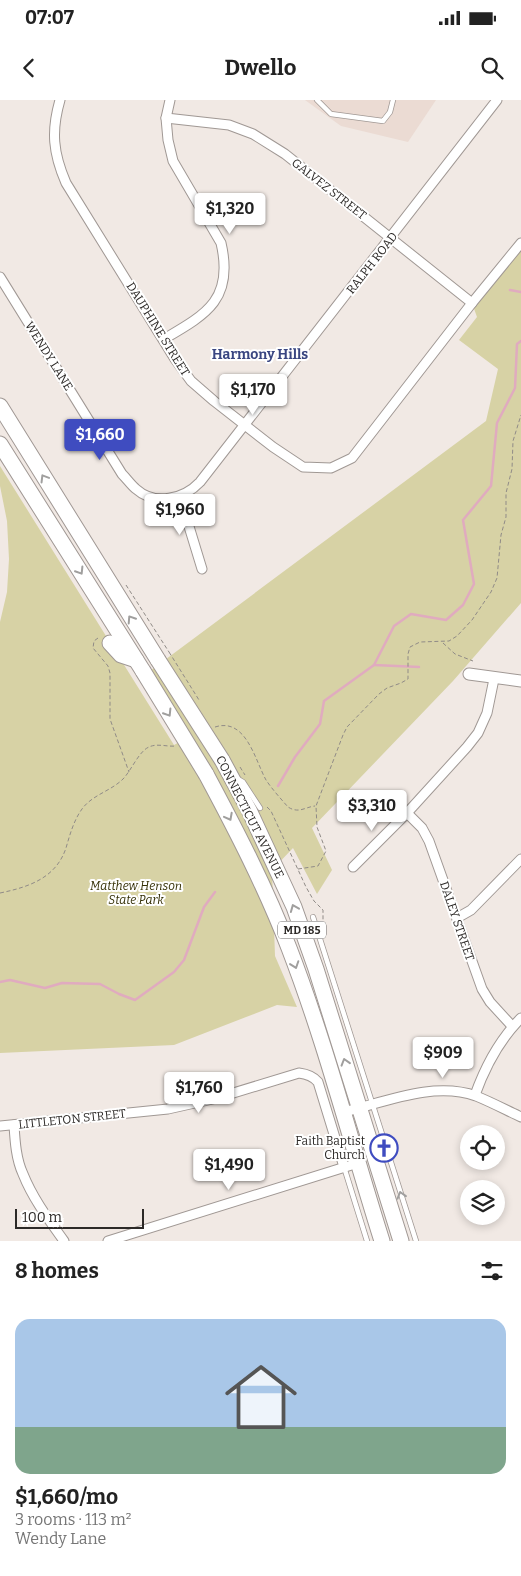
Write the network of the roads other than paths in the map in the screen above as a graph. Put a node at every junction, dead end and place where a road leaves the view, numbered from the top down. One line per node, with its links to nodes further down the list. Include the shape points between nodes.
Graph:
1 (60, 100): 11 (street, DAUPHINE STREET, via 54,120 54,151 58,165 66,183)
2 (170, 100): 6 (street)
3 (317, 100): 4 (lane, via 331,114 383,121)
4 (393, 100)
5 (497, 100): 7 (street, RALPH ROAD)
6 (166, 118): 7 (street, GALVEZ STREET, via 229,125 252,134 285,154); 11 (street, via 173,161 221,243 224,271 223,285 214,304 197,320)
7 (391, 238): 10 (street, GALVEZ STREET); 13 (street, RALPH ROAD)
8 (521, 243): 10 (street, DAUPHINE STREET)
9 (0, 277): 15 (street, WENDY LANE, via 122,474 137,490 150,496)
10 (472, 303): 13 (street, DAUPHINE STREET, via 352,458 332,468 303,467)
11 (164, 339): 13 (street, DAUPHINE STREET, via 191,381)
12 (0, 406): 17 (main road, CONNECTICUT AVENUE / MD 185, one-way to 12)
13 (245, 424): 15 (street, via 195,488)
14 (0, 444): 18 (main road, CONNECTICUT AVENUE / MD 185, one-way to 18)
15 (180, 497): 16 (street)
16 (202, 569)
17 (109, 583): 18 (main road); 24 (main road, CONNECTICUT AVENUE / MD 185, one-way to 17, bridge)
18 (94, 592): 20 (main road, CONNECTICUT AVENUE / MD 185)
19 (110, 644): 20 (main road)
20 (139, 666): 35 (main road, CONNECTICUT AVENUE / MD 185, one-way to 35, bridge, via 206,774 264,890 290,948)
21 (469, 674): 22 (street)
22 (494, 679): 23 (street); 26 (street, via 487,713 478,733)
23 (521, 681)
24 (226, 767): 25 (lane, via 243,782); 34 (main road, CONNECTICUT AVENUE / MD 185, one-way to 24, via 294,907)
25 (260, 808)
26 (407, 813): 28 (street); 30 (street, DALEY STREET, via 422,828 429,841)
27 (521, 859): 30 (street, via 471,910)
28 (353, 867)
29 (314, 917): 34 (lane)
30 (457, 918): 32 (street, DALEY STREET, via 482,989)
31 (521, 1018): 32 (street)
32 (512, 1026): 33 (street, via 490,1059)
33 (475, 1096): 34 (street, via 432,1091); 36 (street)
34 (367, 1106): 35 (street); 44 (main road, CONNECTICUT AVENUE / MD 185); 45 (lane, one-way to 34)
35 (344, 1112): 39 (main road, CONNECTICUT AVENUE / MD 185)
36 (521, 1117)
37 (14, 1125): 38 (street, LITTLETON STREET); 39 (street, LITTLETON STREET, via 168,1109 299,1073 318,1082); 40 (street, via 22,1174)
38 (0, 1126)
39 (351, 1165): 41 (street); 42 (lane); 43 (main road, CONNECTICUT AVENUE / MD 185)
40 (64, 1241)
41 (108, 1241)
42 (367, 1241)
43 (382, 1241)
44 (401, 1241)
45 (416, 1241)

